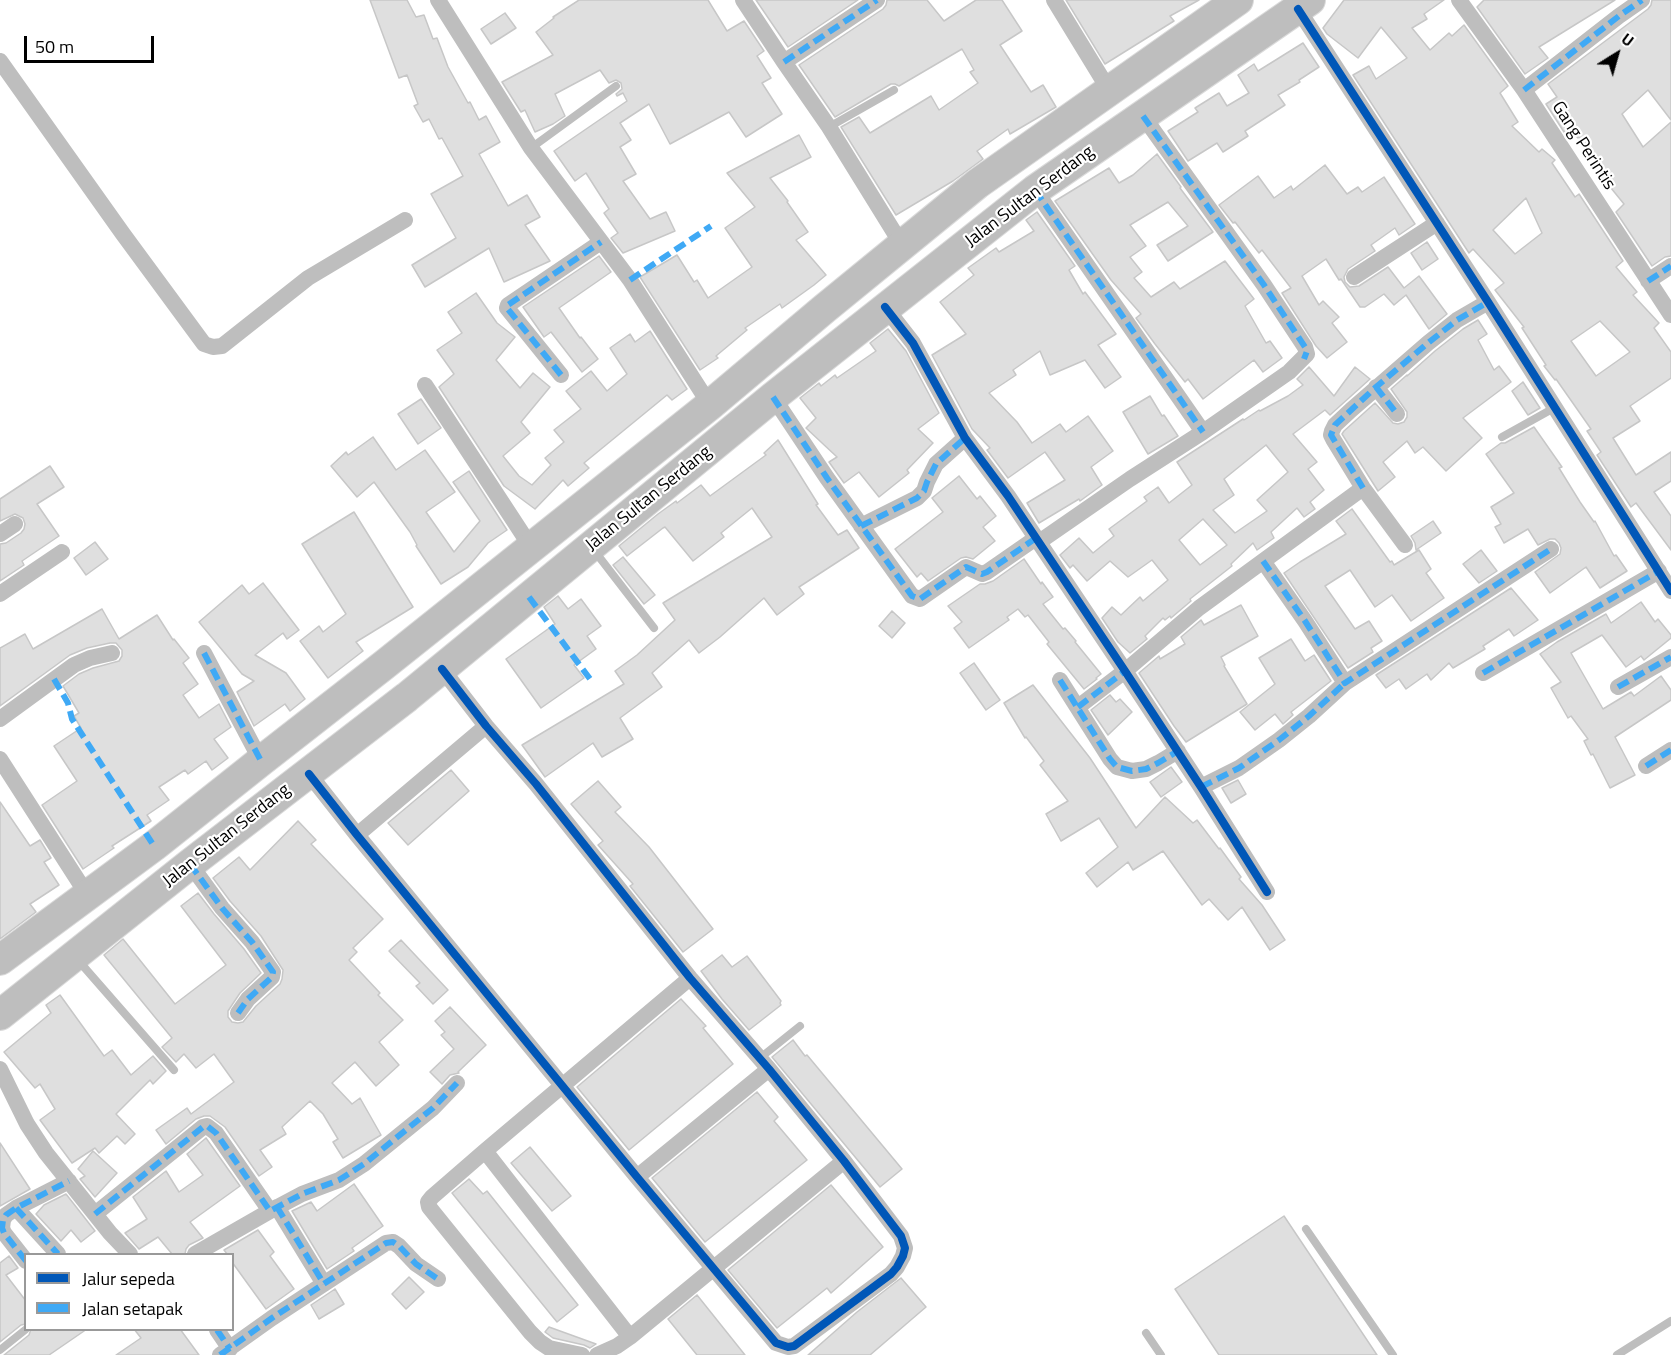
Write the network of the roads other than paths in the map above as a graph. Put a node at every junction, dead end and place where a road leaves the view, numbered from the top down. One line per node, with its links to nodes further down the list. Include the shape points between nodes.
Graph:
1 (438, 0): 17 (street)
2 (743, 0): 10 (street)
3 (877, 0): 10 (street)
4 (1053, 0): 13 (street)
5 (1238, 0): 13 (highway, Jalan Sultan Serdang)
6 (1460, 0): 14 (street, Gang Perintis)
7 (1642, 0): 14 (street)
8 (1304, 4): 15 (highway, Jalan Sultan Serdang); 20 (street)
9 (0, 62): 19 (street, via 204,344 222,346 308,278)
10 (784, 62): 16 (street)
11 (616, 86): 17 (lane)
12 (894, 90): 16 (lane)
13 (1109, 90): 22 (highway, Jalan Sultan Serdang, via 976,184)
14 (1524, 90): 25 (street, Gang Perintis)
15 (1143, 116): 18 (highway, Jalan Sultan Serdang); 36 (street, via 1307,351 1289,372)
16 (829, 127): 22 (street)
17 (531, 148): 21 (street)
18 (1035, 190): 27 (highway, Jalan Sultan Serdang); 36 (street)
19 (405, 220)
20 (1437, 223): 24 (street); 26 (street)
21 (601, 242): 29 (street, via 507,308); 33 (street)
22 (902, 245): 33 (highway, Jalan Sultan Serdang)
23 (1671, 266): 25 (street)
24 (1353, 277)
25 (1648, 281): 28 (street, Gang Perintis)
26 (1488, 302): 31 (street, via 1450,326); 34 (street)
27 (885, 307): 32 (highway, Jalan Sultan Serdang); 38 (street, via 914,343)
28 (1671, 315)
29 (561, 375)
30 (425, 385): 45 (street)
31 (1376, 387): 35 (street); 39 (street, via 1335,425 1331,435)
32 (773, 397): 41 (street); 46 (highway, Jalan Sultan Serdang)
33 (710, 405): 45 (highway, Jalan Sultan Serdang)
34 (1554, 408): 37 (lane); 50 (street)
35 (1397, 414)
36 (1203, 432): 43 (street)
37 (1502, 437)
38 (965, 438): 41 (street, via 936,464 917,498); 43 (street)
39 (1363, 488): 44 (street); 49 (street)
40 (15, 524): 42 (street)
41 (861, 526): 43 (street, via 912,596 920,598 966,567 982,574)
42 (0, 534)
43 (1037, 540): 59 (street)
44 (1405, 545)
45 (531, 547): 57 (highway, Jalan Sultan Serdang)
46 (591, 547): 53 (lane); 58 (highway, Jalan Sultan Serdang)
47 (1551, 549): 62 (street)
48 (62, 552): 52 (street)
49 (1263, 561): 59 (street, via 1199,608); 62 (street)
50 (1659, 571): 51 (street); 60 (street)
51 (1671, 591)
52 (0, 594)
53 (654, 628)
54 (112, 653): 66 (street, via 74,665)
55 (204, 653): 71 (street)
56 (1671, 657): 63 (street)
57 (384, 665): 64 (highway); 71 (highway, Jalan Sultan Serdang)
58 (442, 669): 64 (highway, Jalan Sultan Serdang); 67 (street)
59 (1125, 671): 65 (street); 69 (street)
60 (1483, 673)
61 (1060, 680): 65 (street)
62 (1345, 683): 74 (street, via 1279,740 1239,768)
63 (1618, 687)
64 (407, 697): 73 (highway, Jalan Sultan Serdang)
65 (1077, 707): 69 (street, via 1117,767 1146,769)
66 (0, 719)
67 (486, 726): 75 (street); 81 (street)
68 (1671, 750): 72 (street)
69 (1178, 751): 74 (street)
70 (0, 759): 78 (street)
71 (261, 761): 78 (highway, Jalan Sultan Serdang)
72 (1646, 766)
73 (309, 774): 75 (street); 76 (highway, Jalan Sultan Serdang)
74 (1201, 787): 77 (street)
75 (357, 835): 89 (street)
76 (190, 864): 79 (highway, Jalan Sultan Serdang); 82 (street, via 273,972)
77 (1267, 892)
78 (88, 896): 80 (highway, Jalan Sultan Serdang)
79 (75, 957): 83 (highway, Jalan Sultan Serdang); 87 (lane)
80 (0, 960)
81 (690, 978): 85 (street); 89 (street)
82 (238, 1013)
83 (0, 1015)
84 (800, 1026): 85 (lane)
85 (764, 1064): 91 (street); 92 (street)
86 (0, 1069): 93 (street, via 27,1124)
87 (174, 1070)
88 (457, 1083): 95 (street, via 433,1108 364,1164 339,1180)
89 (563, 1085): 90 (street); 92 (street)
90 (485, 1151): 109 (street); 112 (street, via 432,1197 429,1207 540,1342 549,1348)
91 (844, 1161): 102 (street); 102 (street, via 902,1236 903,1256 891,1274 788,1347 776,1343)
92 (637, 1177): 102 (street)
93 (69, 1181): 94 (street); 96 (street)
94 (16, 1208): 98 (street); 101 (street, via 6,1215 2,1228)
95 (273, 1209): 96 (street, via 207,1126); 100 (street); 104 (street)
96 (96, 1214): 99 (street)
97 (1306, 1229): 115 (lane)
98 (57, 1253)
99 (129, 1253)
100 (197, 1253)
101 (24, 1259)
102 (713, 1268): 109 (street)
103 (438, 1279): 104 (street, via 393,1242)
104 (324, 1284): 111 (street)
105 (1671, 1321): 116 (lane)
106 (24, 1331): 110 (lane)
107 (218, 1331): 111 (street)
108 (1146, 1333): 114 (lane)
109 (630, 1337): 113 (street)
110 (0, 1350)
111 (225, 1352)
112 (582, 1355)
113 (597, 1355)
114 (1161, 1355)
115 (1393, 1355)
116 (1617, 1355)

